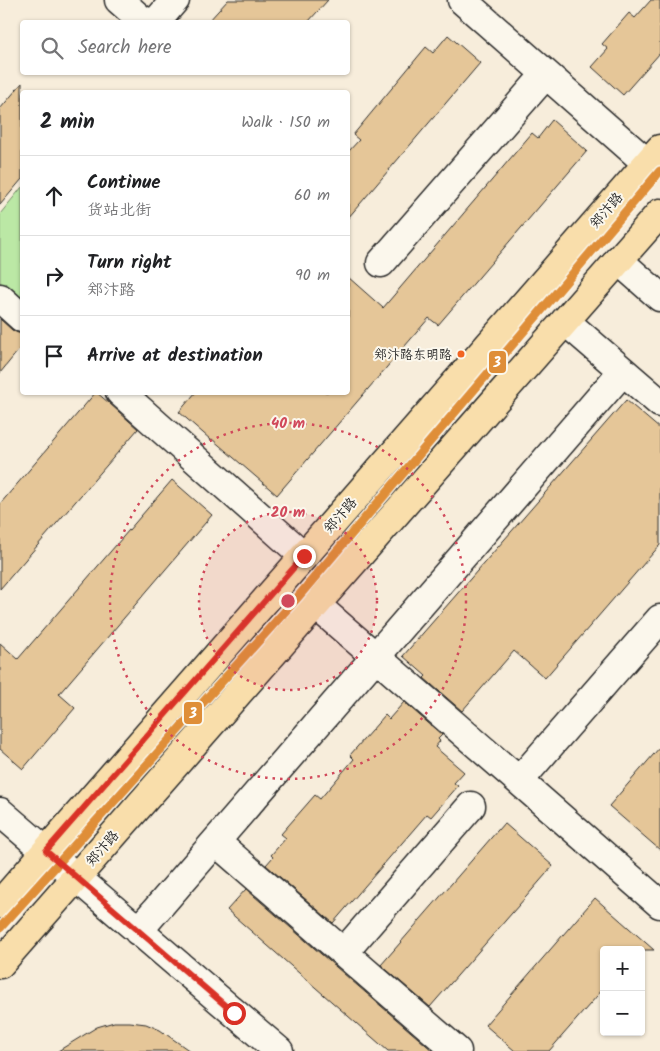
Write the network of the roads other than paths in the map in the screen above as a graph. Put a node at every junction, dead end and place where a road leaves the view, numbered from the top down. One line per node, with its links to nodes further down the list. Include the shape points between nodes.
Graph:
1 (119, 0): 4 (street)
2 (175, 0): 5 (street)
3 (462, 0): 6 (street)
4 (142, 20)
5 (158, 20)
6 (546, 74): 7 (street); 10 (street)
7 (654, 156): 18 (main road, 郑汴路)
8 (660, 213): 9 (main road, 郑汴路)
9 (618, 260): 11 (street); 14 (main road, 郑汴路)
10 (381, 263)
11 (660, 297)
12 (0, 298): 13 (street)
13 (20, 316)
14 (565, 321): 15 (street); 19 (main road, 郑汴路)
15 (623, 371): 17 (street); 21 (street)
16 (123, 395): 18 (street)
17 (660, 403)
18 (304, 556): 26 (main road, 郑汴路)
19 (316, 605): 21 (street); 27 (main road, 郑汴路)
20 (660, 619): 22 (street)
21 (376, 657): 22 (street); 25 (street)
22 (519, 781): 29 (street)
23 (471, 806): 31 (street)
24 (0, 812): 26 (street)
25 (216, 842): 30 (street); 31 (street)
26 (46, 851): 27 (street); 28 (main road, 郑汴路)
27 (76, 877): 30 (street); 32 (main road, 郑汴路)
28 (0, 904)
29 (660, 904)
30 (138, 931): 33 (street)
31 (344, 952): 34 (street)
32 (0, 964)
33 (279, 1051)
34 (458, 1051)

